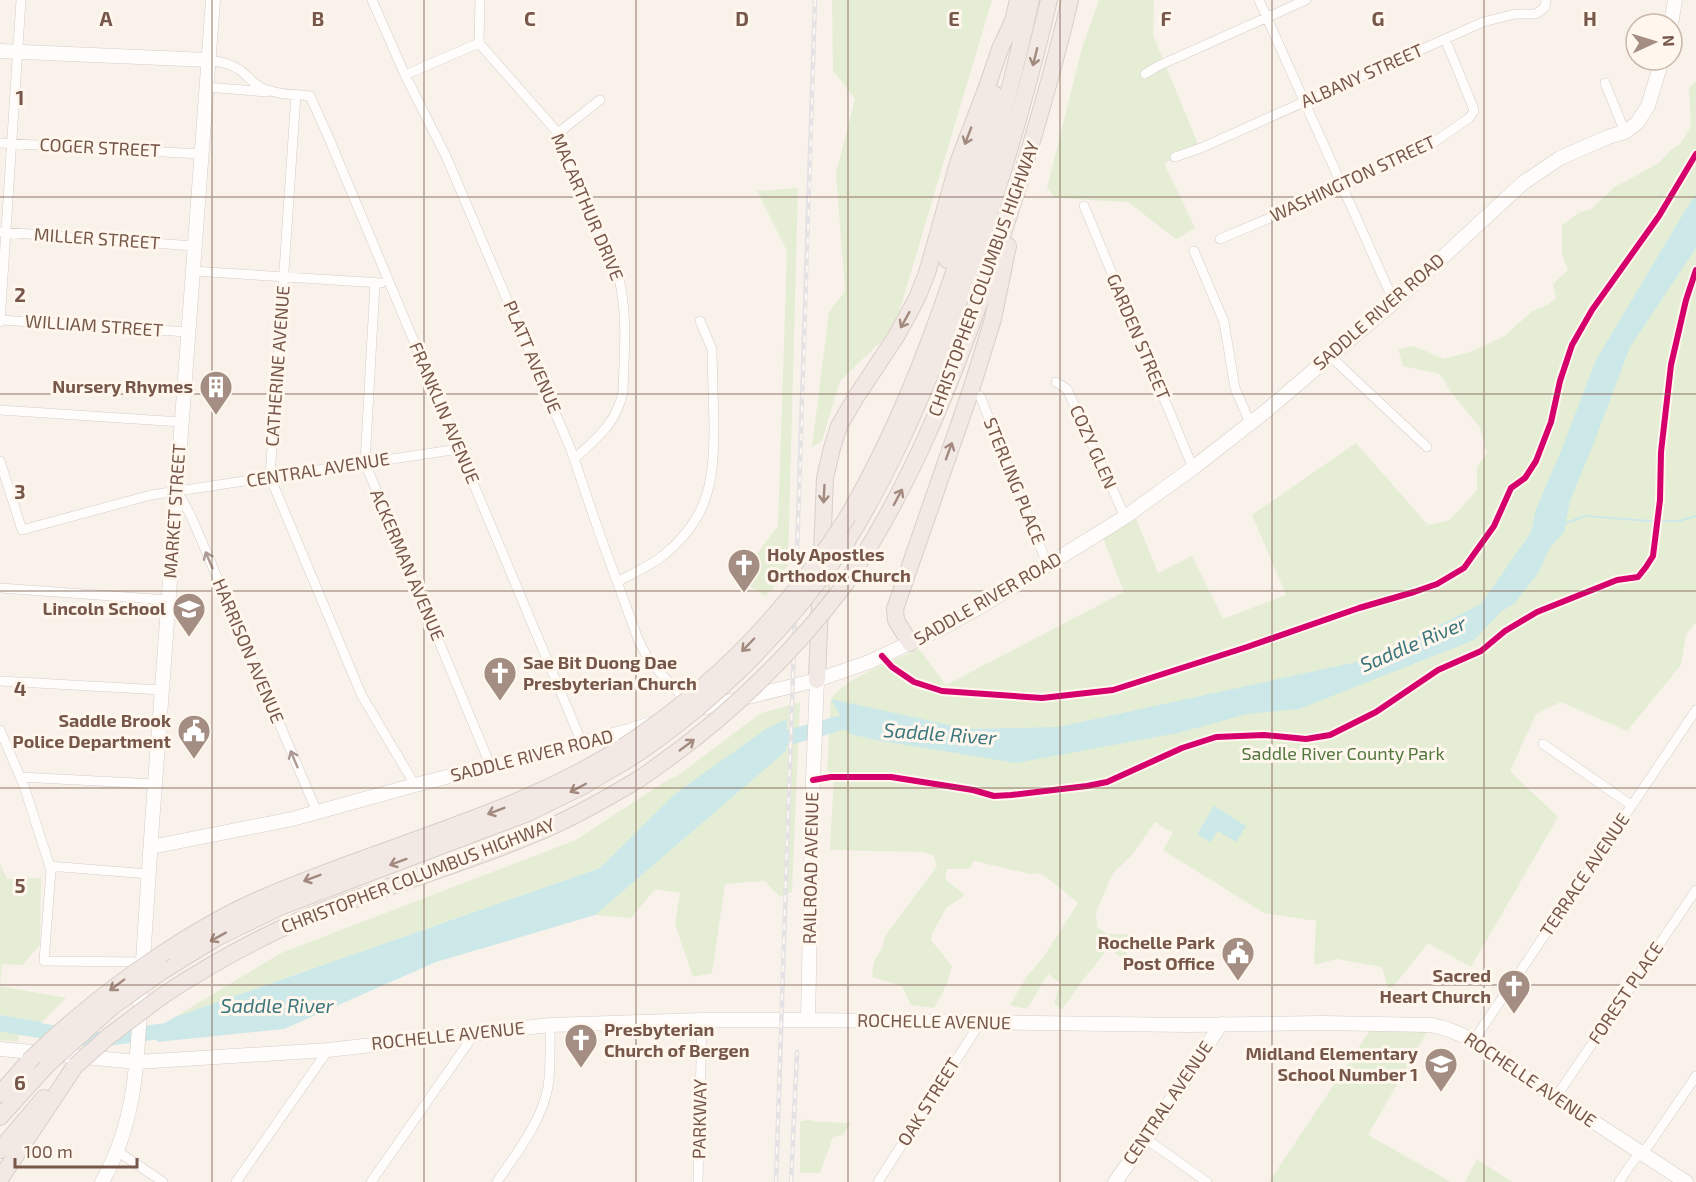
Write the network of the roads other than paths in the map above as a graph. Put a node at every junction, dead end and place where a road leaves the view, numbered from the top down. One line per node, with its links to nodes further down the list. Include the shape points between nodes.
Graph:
1 (21, 0): 17 (street)
2 (213, 0): 18 (street, MARKET STREET)
3 (372, 0): 21 (street, PLATT AVENUE)
4 (480, 0): 15 (street)
5 (1018, 0): 13 (highway)
6 (1031, 0): 52 (highway, CHRISTOPHER COLUMBUS HIGHWAY, via 974,212 937,322)
7 (1049, 0): 80 (highway, CHRISTOPHER COLUMBUS HIGHWAY, one-way to 80, bridge, via 986,225 924,389 874,495 810,594 758,654 692,714)
8 (1070, 0): 34 (highway, CHRISTOPHER COLUMBUS HIGHWAY)
9 (1259, 0): 12 (street)
10 (1306, 0): 12 (street)
11 (1546, 0): 14 (street, ALBANY STREET, via 1545,7 1536,14 1498,17)
12 (1268, 17): 20 (street); 27 (street)
13 (1012, 23): 52 (highway); 72 (highway, one-way to 72, via 958,160 917,298 839,426 832,448 825,478)
14 (1445, 39): 27 (street, ALBANY STREET); 35 (street, WASHINGTON STREET, via 1473,107 1471,116 1425,148)
15 (479, 43): 21 (street); 29 (street, MACARTHUR DRIVE)
16 (0, 51): 17 (street)
17 (17, 52): 18 (street); 31 (street)
18 (208, 60): 23 (street, MARKET STREET); 24 (street, via 231,65 256,85)
19 (1658, 72): 28 (street, SADDLE RIVER ROAD, via 1648,106 1637,123)
20 (1145, 74)
21 (405, 75): 58 (street, PLATT AVENUE, via 446,156)
22 (1605, 83): 28 (street)
23 (206, 87): 24 (street); 32 (street, MARKET STREET)
24 (276, 93): 25 (street)
25 (296, 94): 42 (street, CATHERINE AVENUE); 44 (street, FRANKLIN AVENUE, via 310,96)
26 (600, 100): 29 (street)
27 (1305, 101): 33 (street, ALBANY STREET); 35 (street)
28 (1625, 132): 45 (street, SADDLE RIVER ROAD, via 1560,158 1523,183)
29 (558, 133): 58 (street, MACARTHUR DRIVE, via 619,279 625,313 621,402 612,422)
30 (0, 143): 31 (street, COGER STREET)
31 (11, 143): 32 (street, COGER STREET); 37 (street)
32 (200, 154): 39 (street, MARKET STREET)
33 (1175, 157)
34 (1027, 161): 71 (highway, one-way to 34, via 896,620 895,609 993,319); 102 (highway, CHRISTOPHER COLUMBUS HIGHWAY, one-way to 34, bridge, via 162,996 259,939 354,899 536,834 589,808 672,756 756,686 798,643 846,583 890,513 934,421)
35 (1343, 187): 38 (street, WASHINGTON STREET); 45 (street)
36 (1083, 206): 61 (street, GARDEN STREET)
37 (3, 232): 39 (street, MILLER STREET); 46 (street)
38 (1220, 239)
39 (194, 246): 41 (street, MARKET STREET)
40 (1194, 251): 55 (street, via 1224,322 1234,388)
41 (192, 271): 42 (street); 48 (street, MARKET STREET)
42 (284, 277): 43 (street); 62 (street, CATHERINE AVENUE)
43 (375, 283): 44 (street); 60 (street, ACKERMAN AVENUE)
44 (390, 283): 57 (street, FRANKLIN AVENUE)
45 (1394, 302): 49 (street, SADDLE RIVER ROAD)
46 (0, 321): 48 (street, WILLIAM STREET)
47 (700, 321): 68 (street, via 712,348 714,461 708,494 697,518 675,545)
48 (188, 332): 54 (street, MARKET STREET)
49 (1330, 356): 55 (street, SADDLE RIVER ROAD); 56 (street)
50 (1056, 382): 66 (street, COZY GLEN, via 1067,389)
51 (980, 396): 67 (street, STERLING PLACE)
52 (903, 406): 80 (highway, CHRISTOPHER COLUMBUS HIGHWAY, one-way to 80, bridge, via 848,516 806,578 749,644)
53 (0, 410): 54 (street)
54 (181, 422): 63 (street, MARKET STREET)
55 (1251, 423): 61 (street, SADDLE RIVER ROAD)
56 (1427, 447)
57 (459, 448): 60 (street, CENTRAL AVENUE); 78 (street, FRANKLIN AVENUE)
58 (574, 459): 68 (street, PLATT AVENUE)
59 (0, 461): 65 (street)
60 (365, 463): 62 (street, CENTRAL AVENUE); 81 (street, ACKERMAN AVENUE)
61 (1193, 468): 66 (street, SADDLE RIVER ROAD)
62 (270, 477): 63 (street, CENTRAL AVENUE); 84 (street, CATHERINE AVENUE, via 362,696)
63 (177, 491): 65 (street, CENTRAL AVENUE, via 22,530); 70 (street, MARKET STREET); 86 (street, HARRISON AVENUE, one-way to 63)
64 (0, 497): 65 (street)
65 (12, 498)
66 (1125, 517): 67 (street, SADDLE RIVER ROAD)
67 (1048, 566): 71 (street, SADDLE RIVER ROAD)
68 (617, 582): 76 (street, PLATT AVENUE, via 649,661)
69 (0, 588): 70 (street)
70 (168, 600): 74 (street, MARKET STREET)
71 (910, 643): 72 (street, SADDLE RIVER ROAD)
72 (817, 680): 76 (street, SADDLE RIVER ROAD); 93 (street, RAILROAD AVENUE)
73 (0, 681): 74 (street)
74 (162, 690): 83 (street, MARKET STREET)
75 (1696, 710): 85 (street, TERRACE AVENUE)
76 (690, 711): 78 (street, SADDLE RIVER ROAD)
77 (0, 730): 82 (street)
78 (582, 743): 81 (street, SADDLE RIVER ROAD)
79 (1543, 744): 85 (street)
80 (626, 753): 103 (highway, CHRISTOPHER COLUMBUS HIGHWAY, one-way to 103, bridge, via 523,800 317,876 219,920 165,951 101,997); 108 (highway, CHRISTOPHER COLUMBUS HIGHWAY, one-way to 108, bridge, via 581,787 519,817 282,906 216,938 113,1006 48,1064)
81 (491, 767): 84 (street, SADDLE RIVER ROAD)
82 (20, 777): 83 (street); 88 (street)
83 (155, 784): 87 (street, MARKET STREET)
84 (415, 785): 86 (street, SADDLE RIVER ROAD)
85 (1631, 805): 98 (street, TERRACE AVENUE)
86 (317, 812): 87 (street, SADDLE RIVER ROAD)
87 (151, 847): 89 (street, MARKET STREET)
88 (49, 866): 89 (street); 91 (street, via 45,961)
89 (149, 874): 91 (street, MARKET STREET)
90 (1696, 890): 107 (street, FOREST PLACE)
91 (143, 962): 101 (street, MARKET STREET)
92 (702, 1020): 93 (street, ROCHELLE AVENUE); 96 (street, ROCHELLE AVENUE); 119 (street, PARKWAY)
93 (808, 1020): 94 (street, ROCHELLE AVENUE)
94 (980, 1023): 95 (street, ROCHELLE AVENUE); 120 (street, OAK STREET)
95 (1221, 1024): 98 (street, ROCHELLE AVENUE, via 1420,1024 1445,1027); 109 (street, CENTRAL AVENUE)
96 (550, 1025): 97 (street, ROCHELLE AVENUE); 118 (street, via 549,1076 543,1106 531,1132)
97 (475, 1033): 100 (street, ROCHELLE AVENUE); 117 (street)
98 (1474, 1040): 107 (street, ROCHELLE AVENUE)
99 (0, 1049): 101 (street, ROCHELLE AVENUE)
100 (328, 1050): 101 (street, ROCHELLE AVENUE); 116 (street)
101 (137, 1056): 111 (street, MARKET STREET, via 130,1110)
102 (75, 1066): 110 (highway, CHRISTOPHER COLUMBUS HIGHWAY); 113 (highway)
103 (17, 1075): 105 (highway); 106 (highway, CHRISTOPHER COLUMBUS HIGHWAY)
104 (1696, 1076): 112 (street)
105 (0, 1087)
106 (0, 1094)
107 (1556, 1097): 112 (street, ROCHELLE AVENUE)
108 (0, 1117)
109 (1146, 1139): 121 (street, CENTRAL AVENUE); 122 (street)
110 (0, 1150)
111 (117, 1151): 114 (street, MARKET STREET); 115 (street)
112 (1641, 1153): 123 (street); 124 (street, ROCHELLE AVENUE)
113 (0, 1179)
114 (102, 1182)
115 (163, 1182)
116 (236, 1182)
117 (371, 1182)
118 (497, 1182)
119 (698, 1182)
120 (878, 1182)
121 (1115, 1182)
122 (1207, 1182)
123 (1619, 1182)
124 (1686, 1182)

